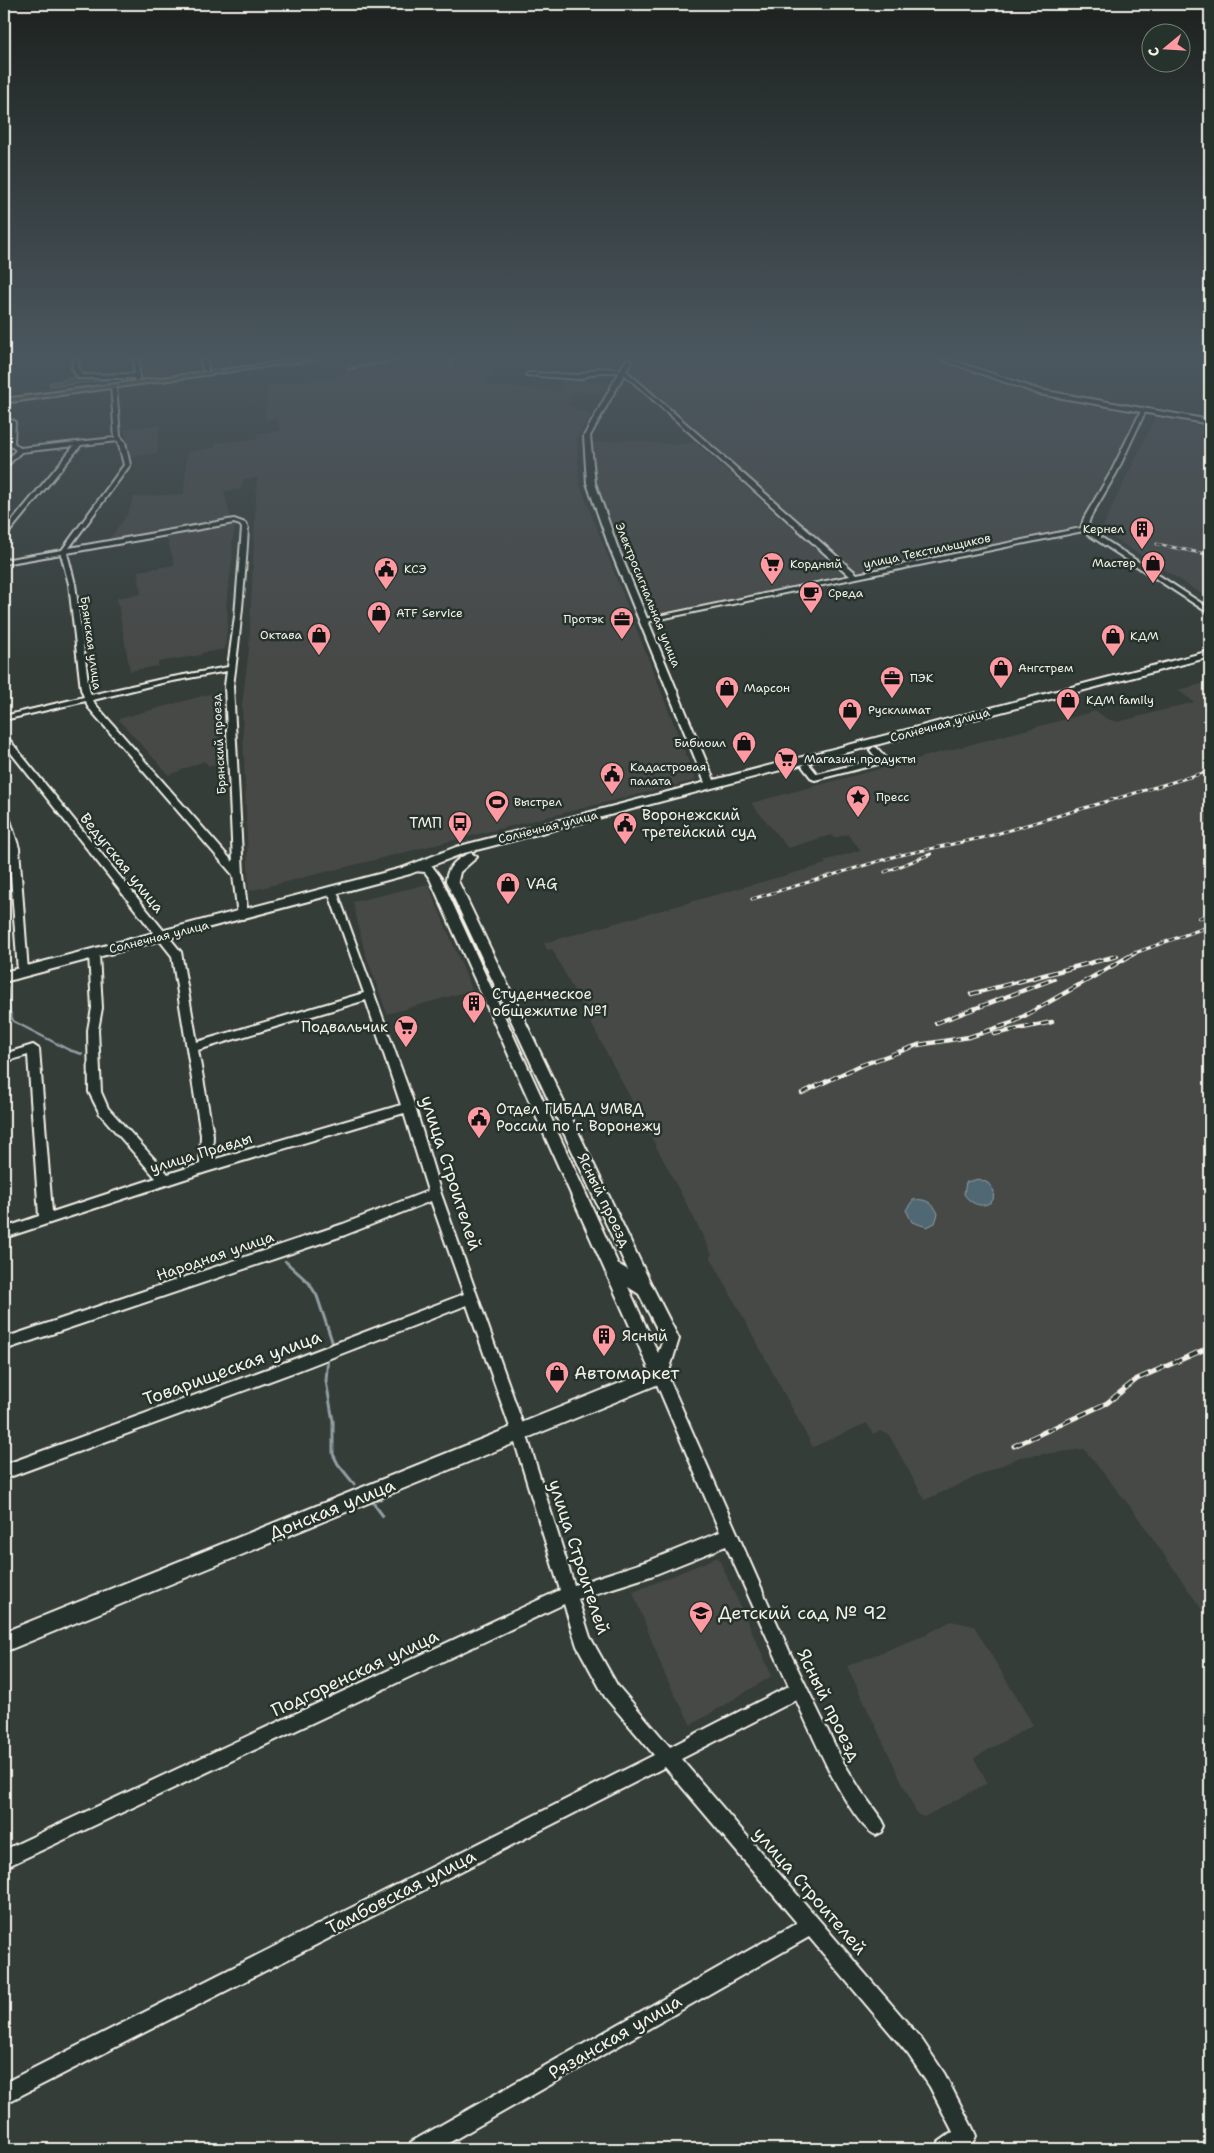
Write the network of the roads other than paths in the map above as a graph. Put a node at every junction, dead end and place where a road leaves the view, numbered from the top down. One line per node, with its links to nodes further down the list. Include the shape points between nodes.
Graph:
1 (65, 460): 7 (street)
2 (126, 460): 8 (street, via 125,468)
3 (589, 460): 12 (street, Электросигнальная улица, via 591,483)
4 (724, 460): 10 (street)
5 (1118, 460): 6 (street)
6 (1084, 529): 10 (street, улица Текстильщиков); 11 (street)
7 (4, 535)
8 (64, 551): 9 (street); 15 (street, Брянский проезд, via 239,522 245,528); 16 (street, Брянская улица, via 72,584)
9 (4, 562)
10 (856, 577): 12 (street, улица Текстильщиков)
11 (1210, 612)
12 (644, 621): 19 (street, Электросигнальная улица)
13 (1210, 654): 19 (main road, Солнечная улица)
14 (1210, 663): 19 (main road, Солнечная улица)
15 (233, 668): 16 (street); 23 (street, Брянский проезд, via 229,686)
16 (88, 699): 17 (street); 23 (street, Брянская улица)
17 (4, 718)
18 (4, 739): 27 (street, Ведугская улица)
19 (713, 788): 21 (main road, Солнечная улица); 22 (main road, Солнечная улица, via 460,850)
20 (4, 817): 29 (street, via 14,848)
21 (471, 858): 24 (street, via 447,865 438,874); 41 (street, Ясный проезд, via 455,869 452,881)
22 (418, 868): 24 (street, Ясный проезд, via 432,872); 25 (main road, Солнечная улица)
23 (238, 874): 26 (street, Брянский проезд)
24 (437, 882): 40 (street, Ясный проезд)
25 (333, 891): 26 (main road, Солнечная улица); 31 (street, улица Строителей)
26 (243, 916): 27 (main road, Солнечная улица)
27 (162, 937): 28 (main road, Солнечная улица); 32 (street, Ведугская улица, via 180,964)
28 (94, 954): 29 (main road, Солнечная улица); 36 (street, via 97,1008 93,1030 95,1092 104,1111)
29 (23, 972): 30 (main road, Солнечная улица)
30 (4, 977)
31 (370, 996): 32 (street); 34 (street, улица Строителей)
32 (193, 1047): 35 (street, Ведугская улица, via 207,1135)
33 (4, 1058): 38 (street, via 33,1050)
34 (409, 1108): 35 (street, улица Правды); 37 (street, улица Строителей)
35 (206, 1167): 36 (street, улица Правды)
36 (165, 1180): 38 (street, улица Правды)
37 (435, 1194): 42 (street, улица Строителей); 43 (street, Народная улица, via 345,1229)
38 (46, 1220): 39 (street, улица Правды)
39 (4, 1233)
40 (611, 1268): 41 (street); 44 (street, Ясный проезд)
41 (645, 1288): 44 (street, Ясный проезд, via 671,1339)
42 (471, 1297): 45 (street, улица Строителей); 46 (street, Товарищеская улица, via 352,1345)
43 (4, 1344)
44 (660, 1376): 45 (street, Донская улица); 47 (street, Ясный проезд)
45 (519, 1433): 48 (street, улица Строителей); 49 (street, Донская улица)
46 (4, 1472)
47 (728, 1537): 48 (street, Подгоренская улица, via 651,1568); 50 (street, Ясный проезд)
48 (569, 1594): 51 (street, улица Строителей, via 583,1640 611,1692); 53 (street, Подгоренская улица)
49 (4, 1642)
50 (799, 1690): 51 (street, Тамбовская улица); 52 (street, Ясный проезд, via 850,1792)
51 (667, 1757): 54 (street, улица Строителей); 55 (street, Тамбовская улица)
52 (876, 1826)
53 (4, 1858)
54 (812, 1925): 56 (street, Рязанская улица); 57 (street, улица Строителей, via 915,2046 937,2080 966,2136)
55 (4, 2094)
56 (418, 2149)
57 (946, 2149)

